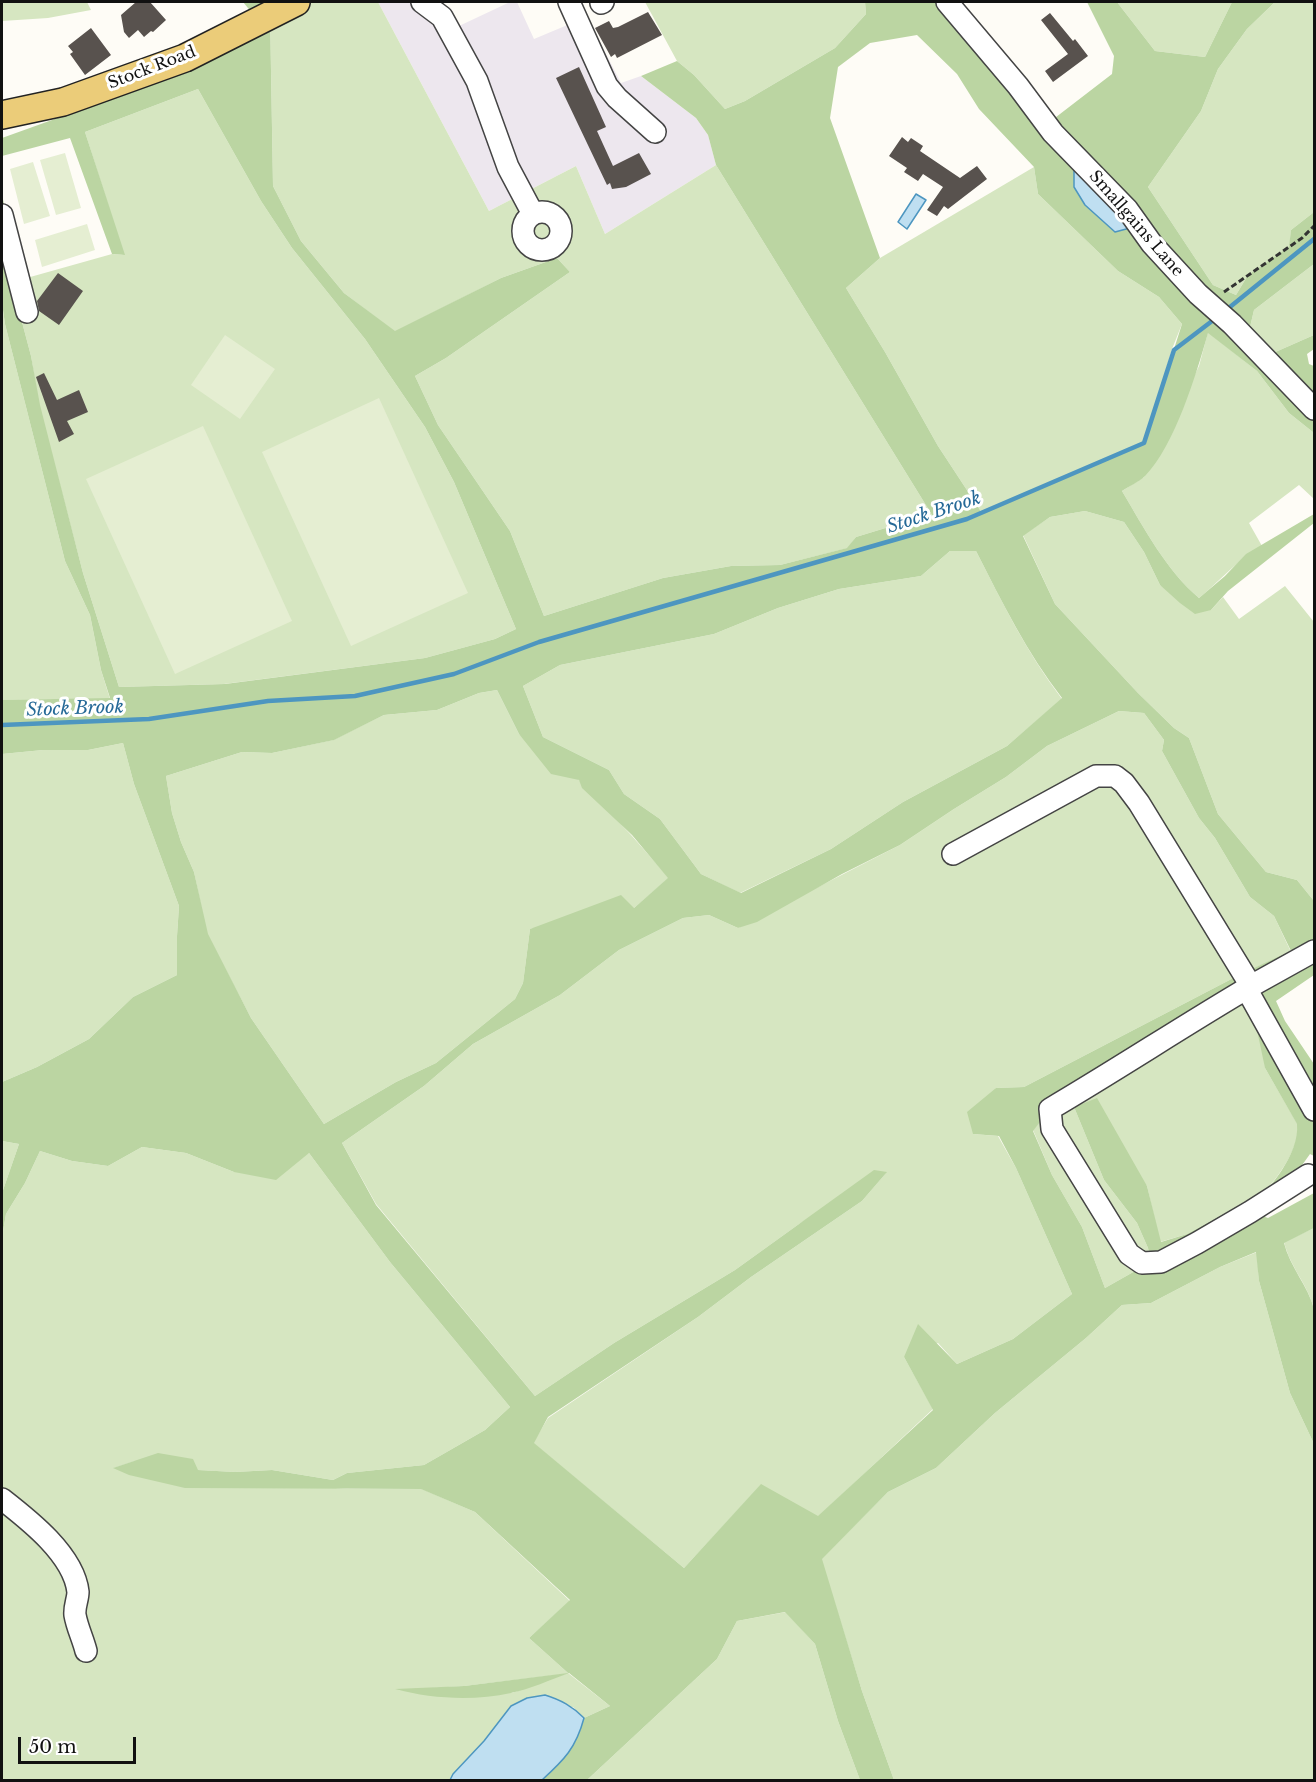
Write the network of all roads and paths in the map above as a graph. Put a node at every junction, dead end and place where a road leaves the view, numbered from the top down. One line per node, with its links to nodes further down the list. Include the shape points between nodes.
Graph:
1 (296, 2): 5 (main road, Stock Road, via 185,58 63,102)
2 (422, 2): 7 (street, via 442,17 477,81 508,167)
3 (568, 2): 6 (street, via 607,86)
4 (947, 2): 10 (street, Smallgains Lane, via 1053,133 1127,209 1152,244)
5 (2, 115)
6 (655, 132)
7 (532, 214)
8 (2, 215): 11 (street)
9 (1314, 226): 10 (path)
10 (1210, 304): 12 (street, Smallgains Lane)
11 (27, 312)
12 (1314, 409)
13 (954, 855): 15 (street, via 1096,776 1115,776 1139,803)
14 (1314, 951): 15 (street)
15 (1249, 987): 16 (street); 17 (street, via 1050,1109 1052,1130 1129,1254 1142,1263 1161,1262)
16 (1314, 1110)
17 (1308, 1175)
18 (2, 1499): 19 (street, via 58,1548 69,1564 78,1592 75,1614)
19 (86, 1651)

